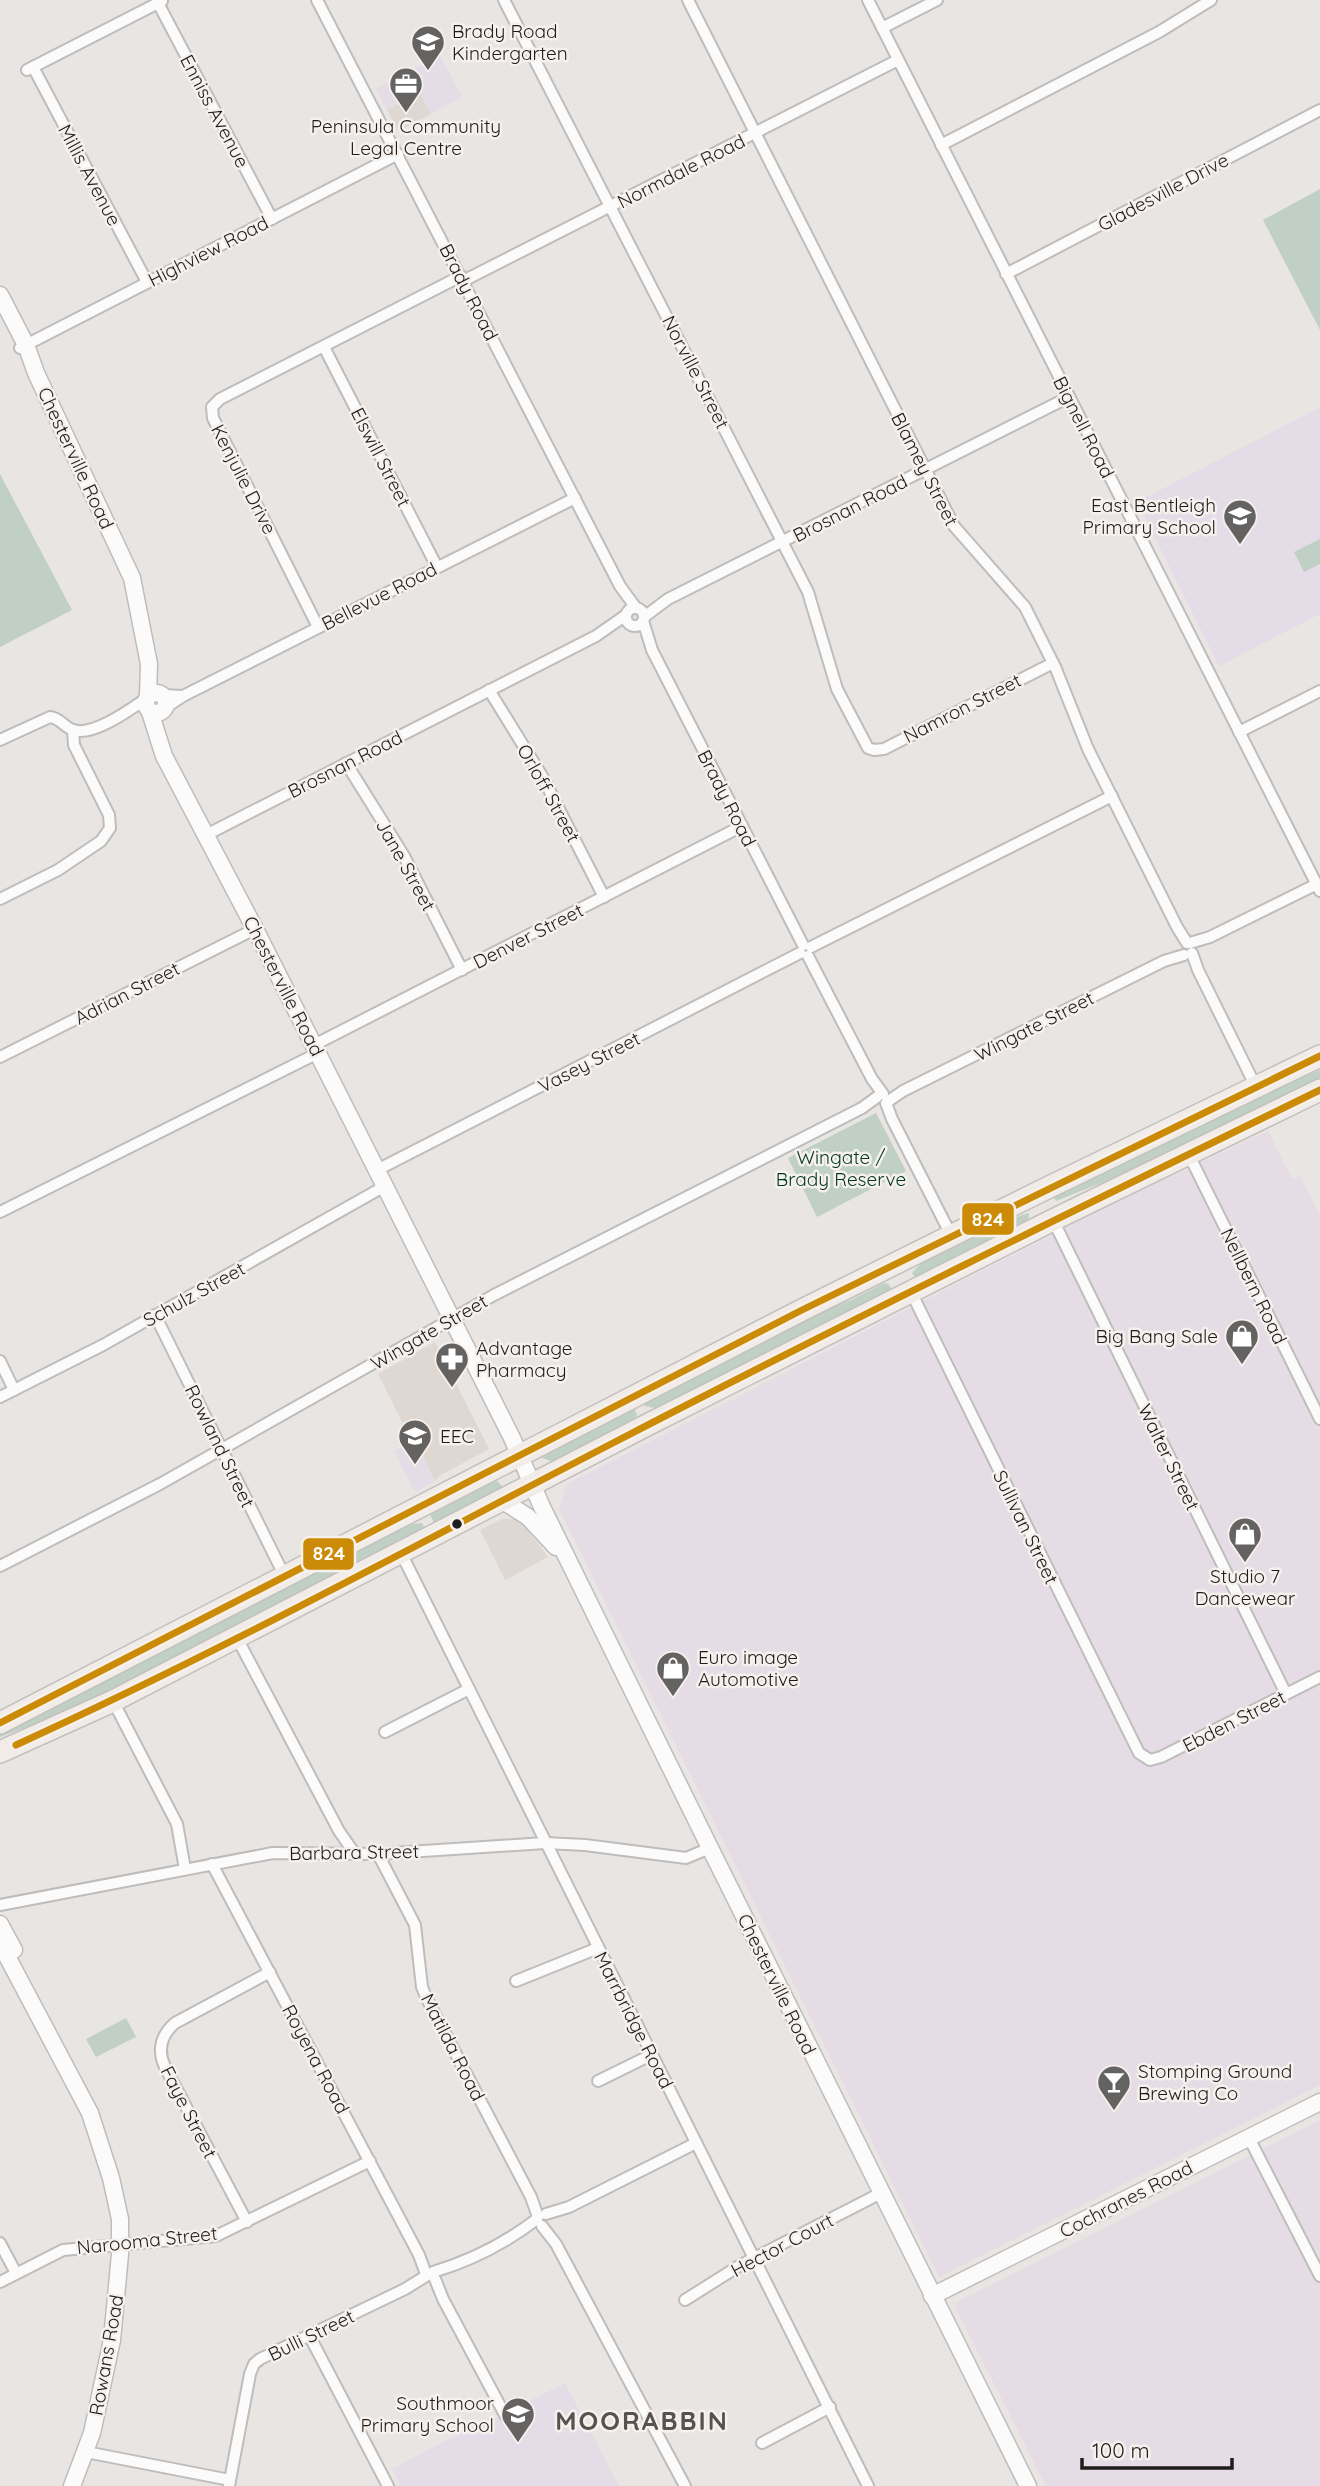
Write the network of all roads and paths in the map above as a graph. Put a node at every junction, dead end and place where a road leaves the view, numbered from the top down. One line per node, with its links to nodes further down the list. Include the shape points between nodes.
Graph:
1 (317, 0): 13 (street, Brady Road)
2 (504, 0): 14 (street, Norville Street)
3 (688, 0): 11 (street, Blamey Street)
4 (868, 0): 8 (street, Bignell Road)
5 (937, 0): 8 (street)
6 (1211, 0): 12 (street, via 1159,32)
7 (161, 1): 15 (street, Enniss Avenue); 18 (street, Millis Avenue, via 30,68)
8 (882, 28): 9 (street, Bignell Road)
9 (898, 60): 11 (street, Normdale Road); 12 (street, Bignell Road)
10 (1320, 110): 16 (street, Gladesville Drive)
11 (754, 133): 14 (street, Normdale Road); 24 (street, Blamey Street)
12 (941, 145): 16 (street, Bignell Road)
13 (398, 154): 15 (street, Highview Road); 17 (street, Brady Road)
14 (612, 206): 17 (street, Normdale Road); 26 (street, Norville Street)
15 (272, 219): 18 (street, Highview Road)
16 (1006, 274): 23 (street, Bignell Road)
17 (462, 278): 22 (street, Normdale Road); 25 (street, Brady Road)
18 (146, 282): 21 (street, Highview Road)
19 (0, 295): 21 (street, Chesterville Road)
20 (0, 313): 21 (street, Chesterville Road)
21 (22, 346): 33 (street, Chesterville Road, via 132,578)
22 (324, 347): 27 (street, Elswill Street); 29 (street, Kenjulie Drive, via 220,399 211,410)
23 (1069, 397): 24 (street, Brosnan Road); 35 (street, Bignell Road)
24 (925, 470): 26 (street, Brosnan Road); 30 (street, Blamey Street, via 958,533 1025,607)
25 (575, 498): 27 (street, Bellevue Road); 28 (street, Brady Road)
26 (782, 542): 28 (street, Brosnan Road); 37 (street, Norville Street, via 813,603 837,689)
27 (437, 567): 29 (street, Bellevue Road)
28 (635, 616): 31 (street, Brosnan Road); 40 (street, Brady Road)
29 (318, 626): 33 (street, Bellevue Road, via 183,696)
30 (1053, 663): 37 (street, Namron Street, via 884,749); 39 (street, Blamey Street)
31 (489, 690): 38 (street, Brosnan Road); 45 (street, Orloff Street, via 548,787)
32 (1320, 691): 35 (street)
33 (156, 703): 34 (street, via 87,731); 41 (street, Chesterville Road, via 172,767)
34 (73, 730): 36 (street, via 50,717); 46 (street, via 74,746 107,810 108,833 58,870)
35 (1239, 732): 43 (street, Bignell Road)
36 (0, 740)
37 (871, 750)
38 (346, 763): 41 (street, Brosnan Road); 50 (street, Jane Street, via 404,856)
39 (1111, 796): 48 (street, Blamey Street); 49 (street, Vasey Street)
40 (742, 826): 45 (street, Denver Street); 49 (street, Brady Road)
41 (206, 835): 47 (street, Chesterville Road)
42 (1320, 864): 43 (street)
43 (1309, 870): 44 (street, Bignell Road)
44 (1318, 888): 48 (street, Wingate Street)
45 (604, 897): 50 (street, Denver Street)
46 (0, 899)
47 (255, 929): 51 (street, Chesterville Road); 52 (street, Adrian Street)
48 (1187, 949): 54 (street, Blamey Street); 56 (street, Wingate Street)
49 (806, 951): 56 (street, Brady Road); 58 (street, Vasey Street)
50 (462, 970): 51 (street, Denver Street)
51 (316, 1049): 58 (street, Chesterville Road); 61 (street, Denver Street)
52 (0, 1056)
53 (1320, 1056): 54 (highway)
54 (1256, 1087): 60 (highway)
55 (1320, 1090): 57 (highway)
56 (882, 1100): 63 (street, Brady Road); 67 (street, Wingate Street)
57 (1188, 1153): 62 (highway); 72 (street, Nellbern Road)
58 (377, 1170): 59 (street, Chesterville Road)
59 (385, 1186): 66 (street, Schulz Street); 67 (street, Chesterville Road)
60 (1039, 1192): 62 (highway); 63 (highway)
61 (0, 1212)
62 (1053, 1220): 65 (highway); 87 (street, Walter Street)
63 (951, 1235): 64 (highway)
64 (896, 1262): 65 (highway); 70 (highway)
65 (911, 1292): 73 (highway); 92 (street, Sullivan Street, via 1136,1748)
66 (155, 1315): 69 (street, Schulz Street); 74 (street, Rowland Street)
67 (452, 1319): 74 (street, Wingate Street); 75 (street, Chesterville Road)
68 (0, 1361): 69 (street)
69 (14, 1390): 71 (street, Schulz Street)
70 (634, 1395): 73 (highway); 75 (highway)
71 (0, 1397)
72 (1320, 1419)
73 (649, 1424): 76 (highway)
74 (222, 1449): 82 (street, Wingate Street); 83 (street, Rowland Street)
75 (519, 1455): 76 (street, Chesterville Road); 78 (highway)
76 (532, 1486): 77 (highway); 81 (street, Chesterville Road)
77 (503, 1501): 79 (highway); 81 (street, via 528,1517)
78 (421, 1506): 79 (highway); 83 (highway)
79 (436, 1535): 80 (highway)
80 (401, 1553): 84 (highway); 86 (street, Marrbridge Road)
81 (567, 1559): 95 (street, Chesterville Road)
82 (0, 1566)
83 (285, 1577): 89 (highway)
84 (237, 1638): 88 (highway); 93 (street)
85 (1320, 1677): 87 (street, Ebden Street)
86 (469, 1689): 90 (street); 94 (street, Marrbridge Road)
87 (1286, 1694): 92 (street, Ebden Street, via 1161,1757)
88 (113, 1702): 91 (highway); 100 (street, via 177,1824)
89 (3, 1721)
90 (385, 1732)
91 (0, 1752)
92 (1146, 1759)
93 (340, 1831): 96 (street, via 341,1842); 97 (street)
94 (545, 1843): 95 (street, Barbara Street, via 686,1858); 98 (street, Barbara Street); 104 (street, Marrbridge Road)
95 (710, 1849): 114 (street, Chesterville Road)
96 (318, 1853): 97 (street, Barbara Street); 99 (street, Barbara Street, via 273,1853)
97 (355, 1854): 98 (street, Barbara Street)
98 (378, 1854): 115 (street, Matilda Road, via 415,1925 426,1997)
99 (212, 1864): 100 (street, Barbara Street); 105 (street, Royena Road)
100 (185, 1868): 101 (street, Barbara Street)
101 (0, 1905)
102 (0, 1924): 107 (street, Rowans Road)
103 (0, 1943): 107 (street, Rowans Road)
104 (598, 1948): 106 (street); 108 (street, Marrbridge Road)
105 (270, 1972): 113 (street, Royena Road); 116 (street, Faye Street, via 175,2023 163,2036 161,2049 164,2067)
106 (516, 1981)
107 (44, 2017): 118 (street, Rowans Road, via 90,2113 111,2179)
108 (651, 2055): 109 (street); 112 (street, Marrbridge Road)
109 (598, 2081)
110 (1320, 2102): 111 (street, Cochranes Road)
111 (1249, 2138): 121 (street); 124 (street, Cochranes Road)
112 (696, 2143): 115 (street, Bulli Street); 119 (street, Marrbridge Road)
113 (370, 2161): 116 (street, Narooma Street); 122 (street, Royena Road)
114 (881, 2193): 119 (street, Hector Court); 124 (street, Chesterville Road)
115 (543, 2220): 122 (street, Bulli Street); 135 (street, Matilda Road)
116 (247, 2222): 118 (street, Narooma Street, via 216,2236)
117 (0, 2243): 120 (street)
118 (121, 2244): 120 (street, Narooma Street, via 63,2250); 130 (street, Rowans Road, via 112,2340)
119 (755, 2258): 125 (street, Hector Court); 127 (street, Marrbridge Road)
120 (16, 2273): 123 (street, Narooma Street)
121 (1320, 2276)
122 (431, 2277): 126 (street, Bulli Street); 128 (street, Royena Road)
123 (0, 2282)
124 (932, 2296): 132 (street, Chesterville Road)
125 (685, 2300)
126 (309, 2335): 131 (street, Bulli Street, via 254,2364); 134 (street)
127 (830, 2407): 129 (street); 136 (street, Marrbridge Road)
128 (505, 2415)
129 (762, 2443)
130 (86, 2452): 131 (street); 133 (street, Rowans Road)
131 (230, 2483)
132 (1026, 2485)
133 (72, 2486)
134 (388, 2486)
135 (685, 2486)
136 (869, 2486)

